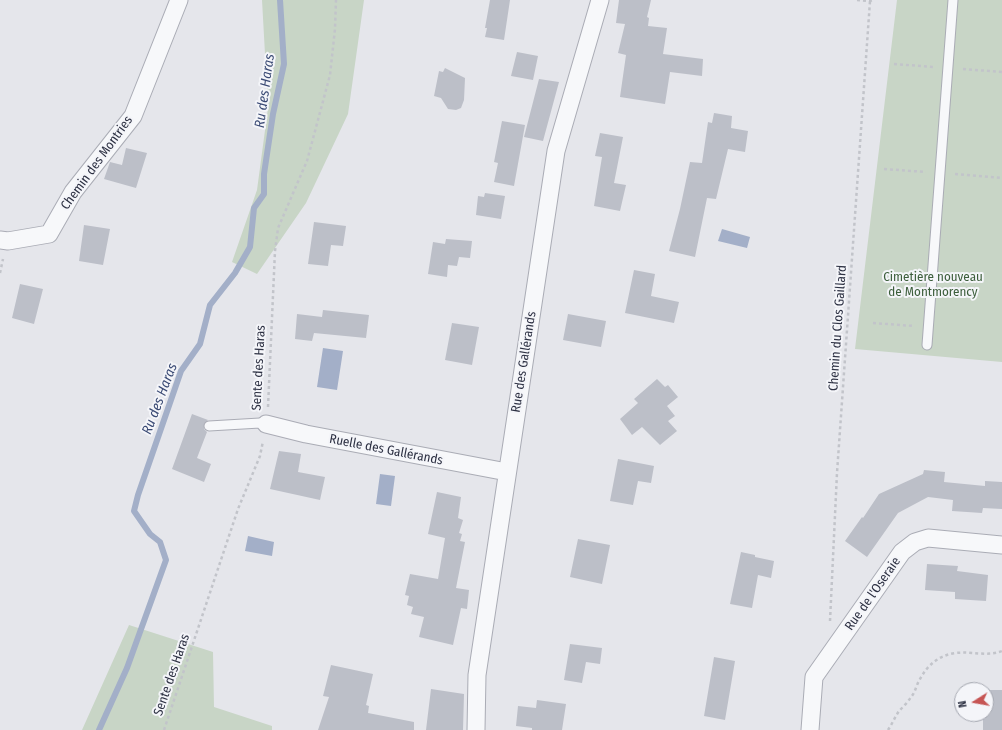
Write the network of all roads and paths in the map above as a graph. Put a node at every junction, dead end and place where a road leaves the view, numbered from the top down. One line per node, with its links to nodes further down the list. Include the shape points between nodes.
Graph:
1 (179, 0): 13 (street, Chemin des Montries, via 133,116 73,192 49,234)
2 (336, 0): 17 (path, Sente des Haras, via 330,76 306,161 278,228)
3 (600, 0): 19 (street, Rue des Gallérands, via 556,151)
4 (857, 0): 6 (path)
5 (953, 0): 8 (lane)
6 (871, 1): 21 (path, Chemin du Clos Gaillard, via 837,472)
7 (894, 64): 8 (path)
8 (948, 68): 9 (path); 11 (lane)
9 (1002, 72)
10 (884, 169): 11 (path)
11 (940, 173): 12 (path); 15 (lane)
12 (1002, 178)
13 (0, 240)
14 (873, 323): 15 (path)
15 (929, 327): 16 (lane)
16 (927, 346)
17 (266, 424): 18 (lane); 19 (street, Ruelle des Gallérands, via 306,434); 23 (path, Sente des Haras, via 260,456 238,509)
18 (209, 426)
19 (508, 472): 24 (street, Rue des Gallérands, via 477,675)
20 (1002, 545): 25 (street, Rue de l'Oseraie, via 928,538 915,542 902,552 814,677)
21 (829, 626)
22 (1002, 651): 26 (path, via 980,654 959,652 940,657 928,666 912,697)
23 (164, 730)
24 (476, 730)
25 (810, 730)
26 (888, 730)

